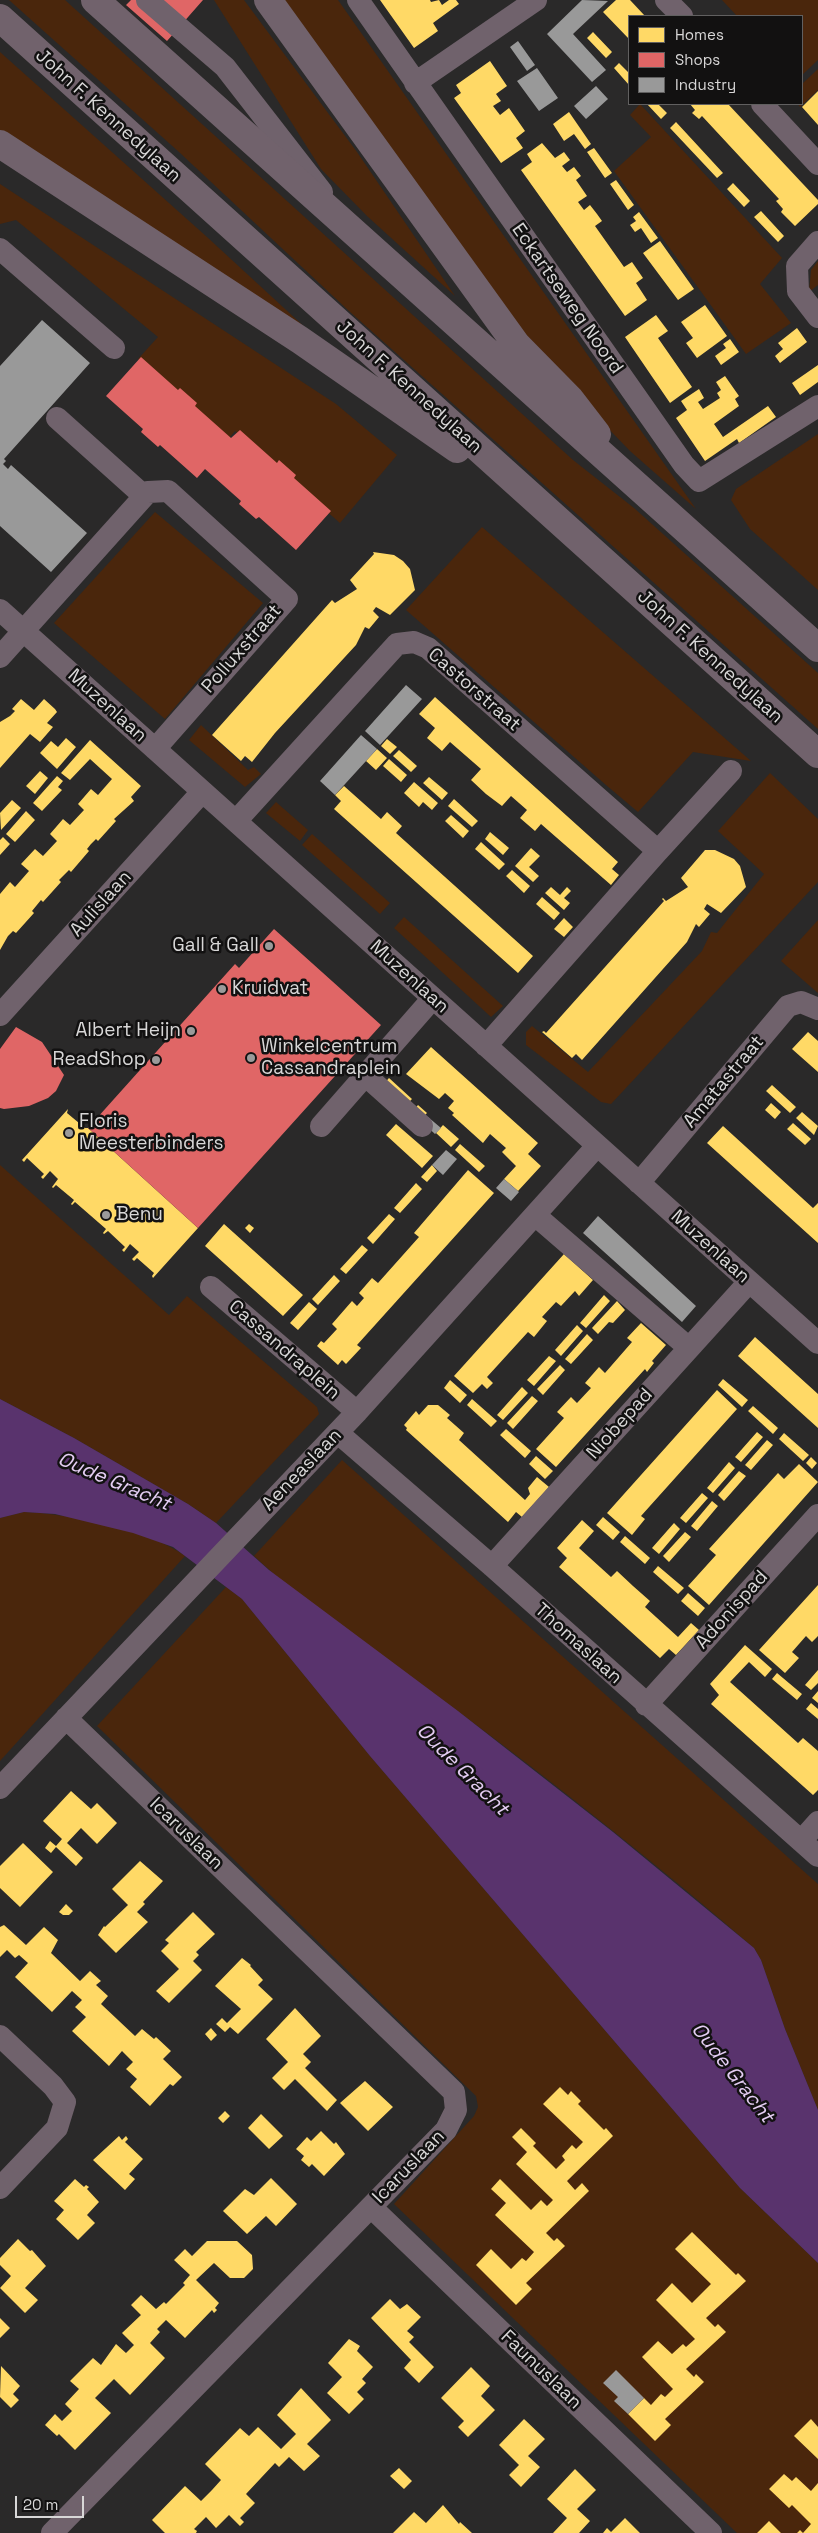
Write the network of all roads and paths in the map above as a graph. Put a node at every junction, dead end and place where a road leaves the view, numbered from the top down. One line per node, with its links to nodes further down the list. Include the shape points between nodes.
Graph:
1 (95, 0): 13 (main road)
2 (147, 0): 13 (street, via 225,67)
3 (268, 0): 20 (main road, via 516,344 570,399)
4 (358, 0): 9 (street, Eckartseweg Noord)
5 (536, 0): 9 (street)
6 (666, 0): 7 (street)
7 (681, 15)
8 (0, 18): 22 (main road, John F. Kennedylaan)
9 (415, 83): 18 (street, Eckartseweg Noord, via 684,465 699,481)
10 (763, 105): 12 (street)
11 (0, 144): 22 (main road, via 300,340)
12 (818, 164)
13 (353, 233): 20 (main road)
14 (818, 242): 16 (street, via 798,266 798,291)
15 (0, 249): 17 (street)
16 (818, 317)
17 (114, 348)
18 (818, 406)
19 (57, 418): 21 (street)
20 (634, 483): 25 (main road)
21 (144, 496): 24 (street); 27 (street, Polluxstraat, via 148,492 168,491 286,599)
22 (550, 514): 28 (main road, John F. Kennedylaan)
23 (0, 610): 24 (street, Muzenlaan)
24 (23, 630): 26 (street); 27 (street, Muzenlaan)
25 (818, 648)
26 (0, 657)
27 (154, 749): 30 (street, Muzenlaan)
28 (818, 754)
29 (731, 771): 32 (street)
30 (202, 792): 31 (street, Muzenlaan); 35 (street, Aulislaan)
31 (236, 821): 32 (street, Castorstraat, via 397,644 414,642 428,648); 33 (street, Muzenlaan)
32 (658, 852): 36 (street)
33 (433, 998): 36 (street, Muzenlaan); 37 (street)
34 (818, 1009): 41 (street, Amatastraat, via 801,1002 788,1006)
35 (0, 1016)
36 (486, 1046): 40 (street, Muzenlaan)
37 (365, 1075): 38 (street); 39 (street)
38 (321, 1126)
39 (422, 1126)
40 (597, 1146): 41 (street, Muzenlaan); 42 (street, Aeneaslaan)
41 (639, 1183): 43 (street, Muzenlaan)
42 (535, 1215): 46 (street); 47 (street, Aeneaslaan)
43 (749, 1282): 45 (street, Muzenlaan); 46 (street, Niobepad)
44 (212, 1287): 47 (street, Cassandraplein)
45 (818, 1343)
46 (689, 1348): 50 (street, Niobepad)
47 (357, 1412): 48 (street, Aeneaslaan)
48 (338, 1433): 50 (street, Thomaslaan); 52 (street, Aeneaslaan)
49 (818, 1515): 51 (street, Adonispad)
50 (492, 1566): 51 (street, Thomaslaan)
51 (646, 1704): 55 (street, Thomaslaan)
52 (66, 1718): 53 (street, Aeneaslaan); 59 (street, Icaruslaan, via 454,2092 456,2110 446,2130)
53 (0, 1788)
54 (818, 1822): 55 (street)
55 (801, 1842): 56 (street, Thomaslaan)
56 (818, 1856)
57 (0, 2036): 58 (street, via 53,2086 65,2102 57,2128)
58 (0, 2188)
59 (371, 2206): 60 (street, Icaruslaan); 61 (street, Faunuslaan)
60 (52, 2533)
61 (711, 2533)

